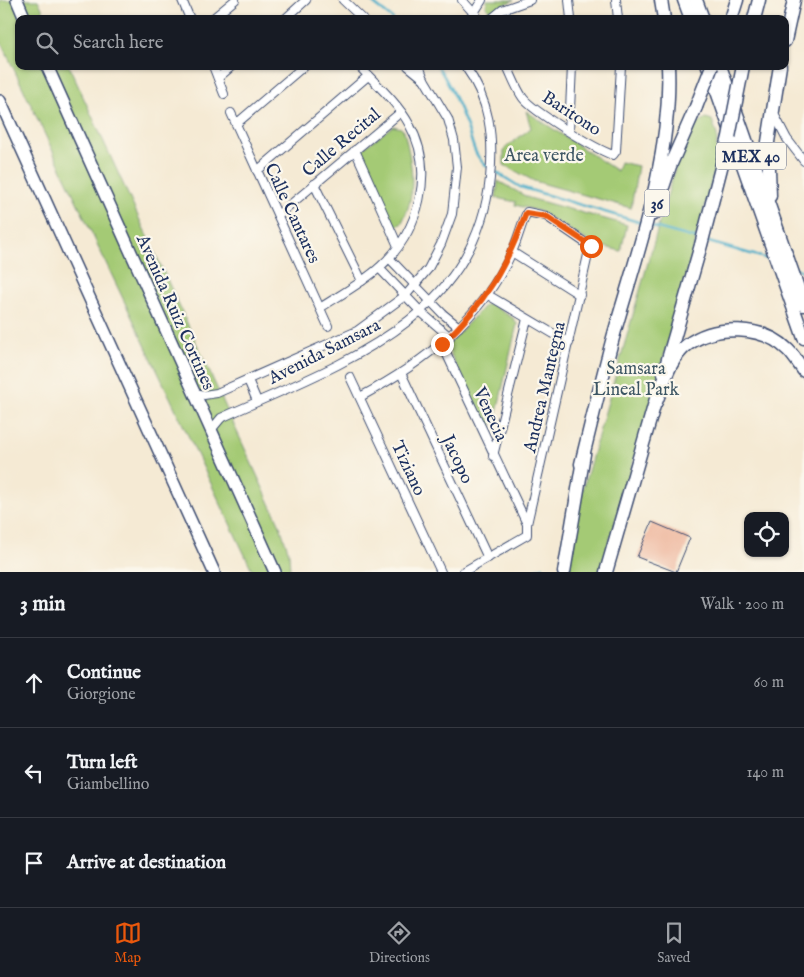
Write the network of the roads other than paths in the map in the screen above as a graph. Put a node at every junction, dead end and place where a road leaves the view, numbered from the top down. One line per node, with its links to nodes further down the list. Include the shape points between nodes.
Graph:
1 (17, 0): 17 (main road)
2 (182, 0): 18 (street)
3 (235, 0): 19 (street)
4 (306, 0): 20 (street)
5 (343, 0): 21 (street)
6 (462, 0): 22 (street)
7 (482, 0): 23 (street)
8 (530, 0): 24 (street)
9 (569, 0): 25 (street)
10 (616, 0): 26 (street)
11 (661, 0): 27 (main road)
12 (684, 0): 28 (main road)
13 (696, 0): 29 (main road)
14 (738, 0): 16 (main road); 30 (main road)
15 (794, 0): 32 (main road)
16 (759, 2): 31 (main road)
17 (24, 15)
18 (188, 15)
19 (217, 15)
20 (289, 15)
21 (359, 15)
22 (473, 15)
23 (476, 15)
24 (496, 15)
25 (571, 15)
26 (618, 15)
27 (663, 15)
28 (690, 15)
29 (702, 15)
30 (732, 15)
31 (755, 15)
32 (789, 23)
33 (49, 70): 89 (main road, Avenida Ruiz Cortines)
34 (214, 70): 50 (street)
35 (227, 70): 50 (street)
36 (299, 70): 56 (street)
37 (363, 70): 49 (street)
38 (420, 70): 70 (street, Avenida Samsara, via 452,130 456,181 454,205 444,235 428,269)
39 (467, 70): 74 (street, Avenida Samsara, via 482,97 490,124 492,151 487,200 482,222 467,254)
40 (510, 70): 57 (street, Baritono, via 525,100)
41 (572, 70): 57 (street)
42 (621, 70): 57 (street, Baritono, via 616,151 611,155)
43 (668, 70): 95 (main road, via 663,145 648,217)
44 (710, 70): 63 (main road, MEX 40)
45 (710, 70): 95 (main road, 36, bridge, via 670,166 645,240)
46 (721, 70): 63 (main road, MEX 40)
47 (742, 70): 92 (main road, bridge, via 716,189)
48 (779, 70): 53 (main road)
49 (368, 76): 54 (street); 60 (street)
50 (218, 78): 51 (street)
51 (224, 94)
52 (0, 101): 98 (main road)
53 (772, 111): 59 (street); 63 (main road, via 768,162)
54 (401, 112): 58 (street, Calle Recital); 64 (street, via 414,132 422,174 418,209)
55 (231, 114): 56 (street, Calle Cantares)
56 (236, 124): 60 (street, Calle Cantares)
57 (569, 131)
58 (355, 150): 61 (street, Calle Recital); 64 (street)
59 (804, 161)
60 (257, 171): 62 (street, Calle Cantares)
61 (314, 184): 62 (street, Calle Recital); 68 (street)
62 (278, 215): 76 (street, Calle Cantares)
63 (771, 229): 69 (main road, MEX 40); 69 (main road, MEX 40, via 782,246)
64 (398, 246): 66 (street)
65 (512, 252): 71 (street); 73 (street); 73 (street, Andrea Mantegna, via 526,213 546,216 591,246)
66 (389, 258): 67 (street); 70 (street)
67 (380, 268): 68 (street); 72 (street)
68 (362, 281): 76 (street)
69 (792, 285): 75 (main road, MEX 40); 82 (main road, MEX 40)
70 (415, 286): 72 (street, Avenida Samsara); 74 (street)
71 (488, 294): 78 (street); 80 (street)
72 (406, 295): 77 (street); 88 (street, Avenida Samsara, via 357,331)
73 (580, 295): 84 (street, Andrea Mantegna)
74 (432, 302): 77 (street, Avenida Samsara); 80 (street)
75 (804, 305)
76 (320, 308): 79 (street, Calle Cantares)
77 (421, 312): 81 (street); 91 (street, Avenida Samsara, via 350,359)
78 (527, 319): 84 (street); 94 (street)
79 (328, 326)
80 (459, 327): 81 (street)
81 (450, 337): 83 (street)
82 (804, 338)
83 (442, 344): 86 (street); 94 (street, Venecia)
84 (569, 344): 96 (street, Andrea Mantegna)
85 (804, 371): 92 (main road, via 787,349 762,334 747,330 713,333 687,345 676,357)
86 (401, 373): 90 (street); 97 (street, Jacopo)
87 (350, 377): 90 (street, Tiziano)
88 (248, 380): 89 (street, Avenida Samsara, via 212,395); 91 (street)
89 (192, 392): 93 (main road, Avenida Ruiz Cortines)
90 (360, 397): 100 (street, Tiziano)
91 (257, 401): 93 (street, Avenida Samsara, via 221,418)
92 (656, 402): 103 (main road)
93 (211, 430): 99 (main road, Avenida Ruiz Cortines)
94 (493, 456): 96 (street, Venecia)
95 (581, 464): 102 (main road, 36)
96 (527, 524): 97 (street, Andrea Mantegna, via 526,535)
97 (488, 558): 101 (street)
98 (214, 572)
99 (275, 572)
100 (441, 572)
101 (462, 572)
102 (564, 572)
103 (606, 572)

